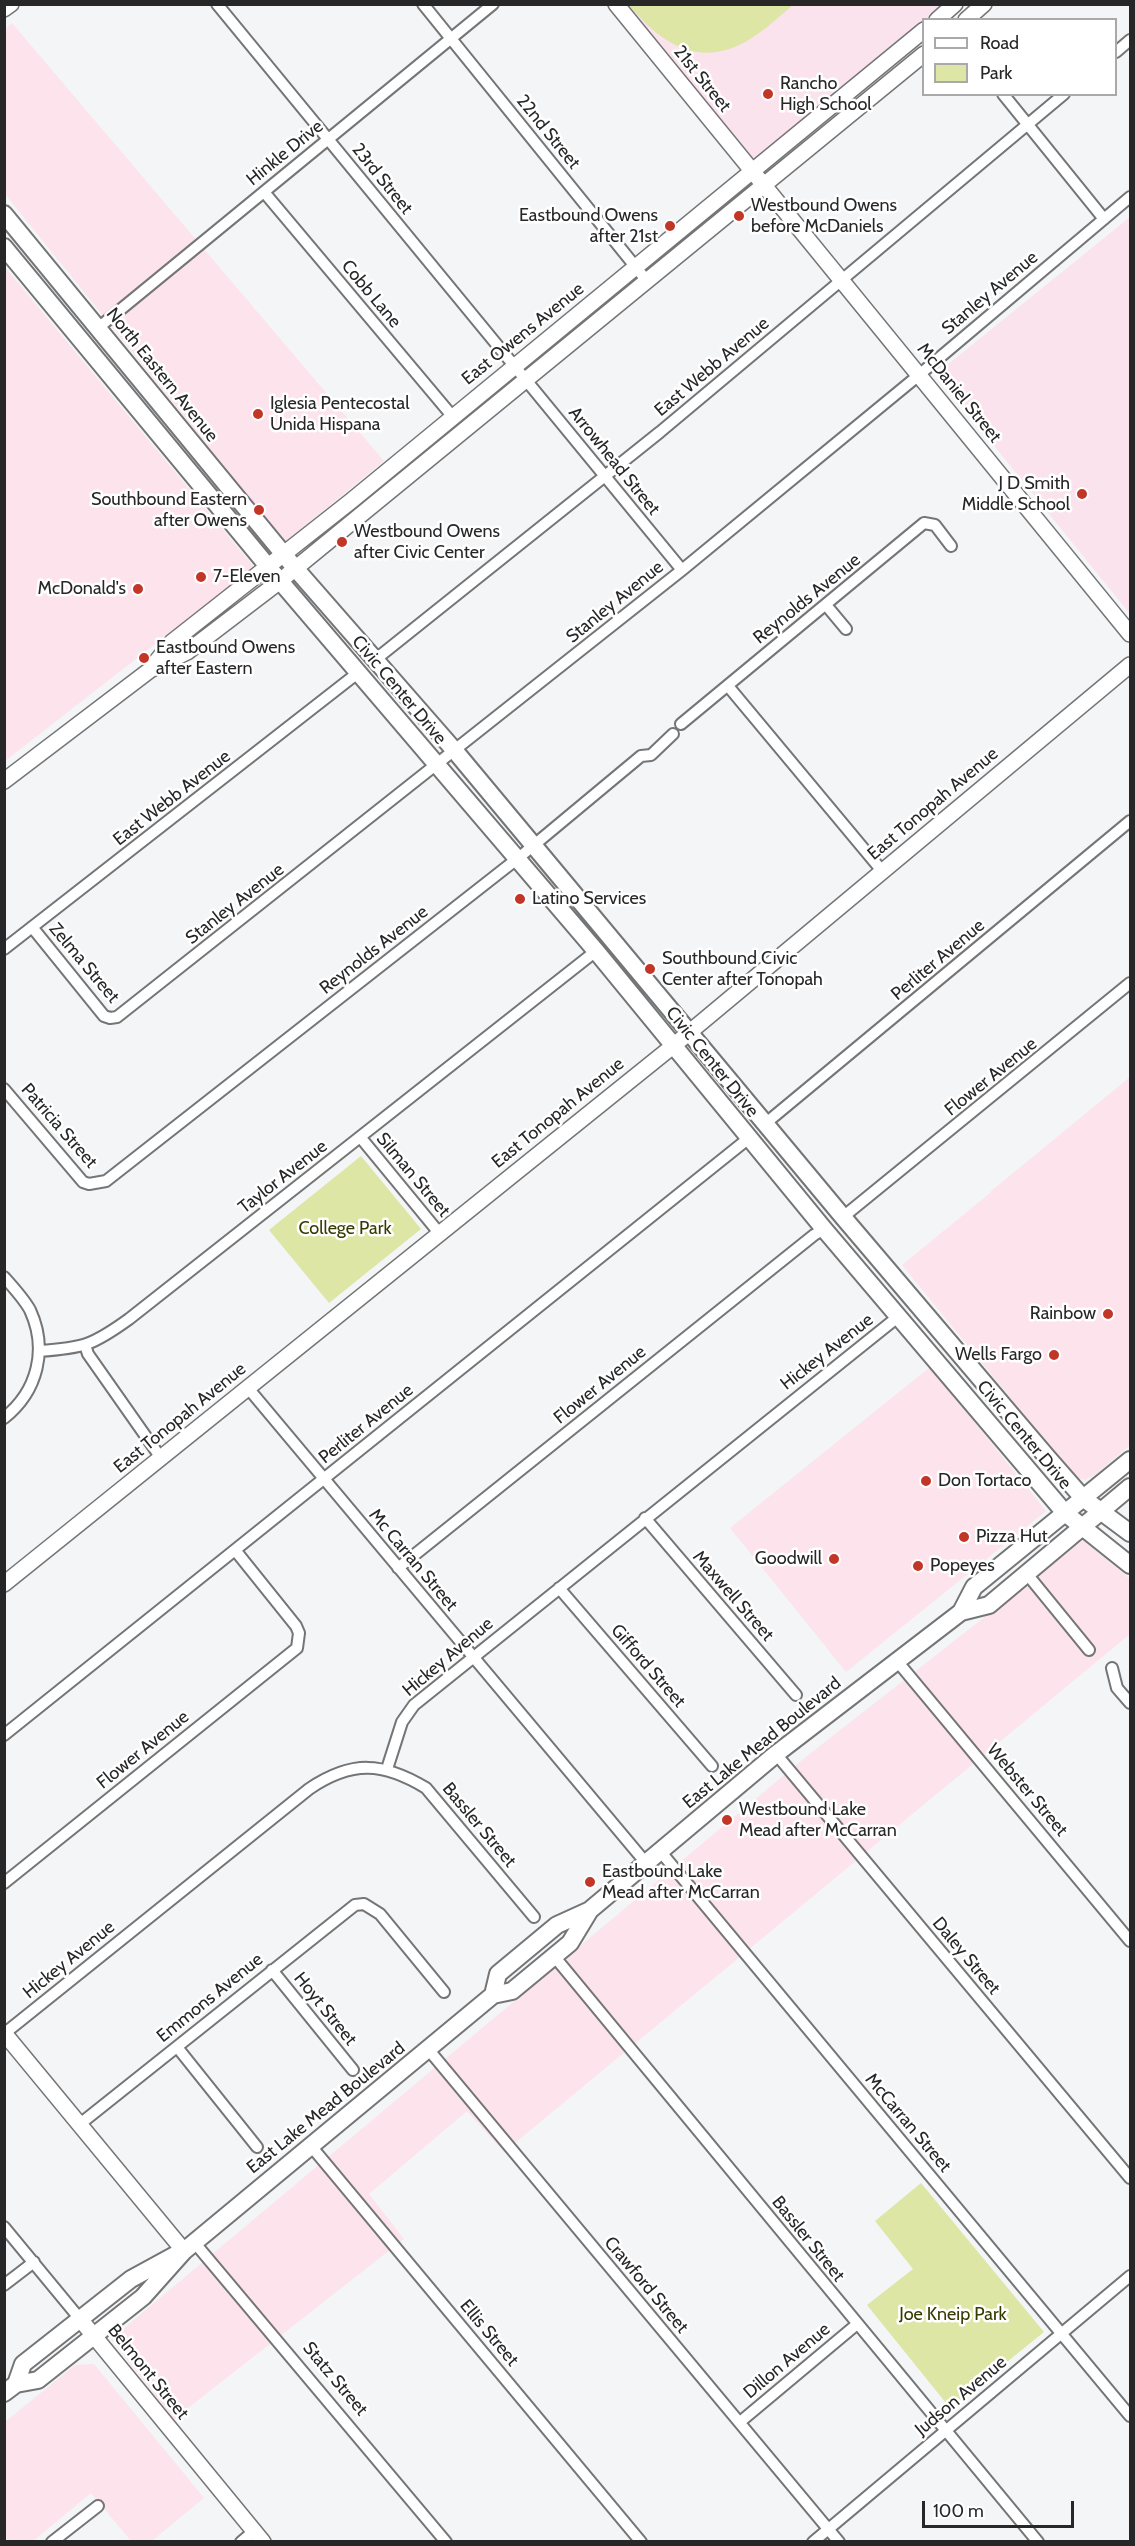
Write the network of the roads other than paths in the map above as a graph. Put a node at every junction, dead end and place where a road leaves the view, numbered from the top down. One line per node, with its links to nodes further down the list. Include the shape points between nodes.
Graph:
1 (11, 4): 8 (street)
2 (217, 4): 21 (street, 23rd Street)
3 (423, 4): 12 (street, 22nd Street)
4 (493, 4): 12 (street, Hinkle Drive)
5 (616, 4): 22 (street, 21st Street)
6 (955, 4): 9 (street)
7 (984, 4): 10 (street)
8 (4, 9)
9 (939, 18)
10 (968, 18)
11 (922, 32): 16 (street, East Owens Avenue)
12 (451, 39): 21 (street, Hinkle Drive); 28 (street, 22nd Street)
13 (1131, 40): 14 (street)
14 (1117, 51)
15 (922, 56): 19 (street, East Owens Avenue)
16 (861, 81): 19 (street); 22 (street, East Owens Avenue)
17 (1005, 96): 20 (street)
18 (1062, 96): 20 (street, East Webb Avenue)
19 (860, 106): 22 (street, East Owens Avenue)
20 (1028, 124): 26 (street); 30 (street, East Webb Avenue)
21 (328, 140): 23 (street, Hinkle Drive); 34 (street, 23rd Street)
22 (758, 178): 28 (street, East Owens Avenue); 29 (street, East Owens Avenue); 30 (street, McDaniel Street)
23 (264, 192): 32 (street, Hinkle Drive); 37 (street, Cobb Lane)
24 (1131, 197): 26 (street, Stanley Avenue)
25 (4, 214): 32 (main road, North Eastern Avenue)
26 (1104, 219): 35 (street, Stanley Avenue)
27 (4, 247): 31 (main road)
28 (636, 267): 29 (street, 22nd Street); 34 (street, East Owens Avenue)
29 (647, 281): 34 (street, East Owens Avenue)
30 (842, 281): 35 (street, McDaniel Street); 38 (street, East Webb Avenue)
31 (54, 307): 32 (main road, via 71,312 87,329); 33 (main road)
32 (98, 328): 36 (main road, North Eastern Avenue)
33 (101, 364): 36 (main road, via 111,360 129,379); 42 (main road)
34 (521, 374): 37 (street, East Owens Avenue); 38 (street, Arrowhead Street); 40 (street, East Owens Avenue)
35 (919, 375): 41 (street, Stanley Avenue); 45 (street, McDaniel Street)
36 (142, 381): 40 (main road, North Eastern Avenue)
37 (453, 417): 40 (street, East Owens Avenue)
38 (605, 477): 41 (street, Arrowhead Street); 46 (street, East Webb Avenue)
39 (951, 546): 43 (street, Reynolds Avenue, via 935,525 924,523)
40 (290, 561): 42 (street, East Owens Avenue); 46 (main road, Civic Center Drive)
41 (681, 570): 52 (street, Stanley Avenue)
42 (274, 574): 48 (main road, Civic Center Drive); 54 (street, East Owens Avenue, via 172,642 150,670)
43 (826, 605): 44 (street); 49 (street, Reynolds Avenue)
44 (846, 629)
45 (1131, 634)
46 (376, 659): 52 (main road, Civic Center Drive)
47 (1131, 665): 58 (street, East Tonopah Avenue)
48 (359, 672): 53 (main road, Civic Center Drive); 59 (street, East Webb Avenue)
49 (728, 686): 50 (street, Reynolds Avenue); 58 (street)
50 (681, 724)
51 (673, 734): 56 (street, Reynolds Avenue)
52 (455, 751): 53 (street, Stanley Avenue); 56 (main road, Civic Center Drive)
53 (437, 765): 57 (main road, Civic Center Drive); 63 (street, Stanley Avenue, via 117,1017)
54 (4, 781)
55 (1129, 826): 67 (street, Perliter Avenue)
56 (534, 845): 57 (street, Reynolds Avenue); 64 (main road, Civic Center Drive)
57 (516, 860): 61 (main road, Civic Center Drive); 71 (street, Reynolds Avenue, via 106,1181)
58 (883, 872): 64 (street, East Tonopah Avenue)
59 (32, 927): 60 (street, East Webb Avenue); 63 (street, Zelma Street, via 104,1016)
60 (4, 949)
61 (596, 951): 65 (main road, Civic Center Drive); 68 (street, Taylor Avenue)
62 (1131, 983): 72 (street, Flower Avenue)
63 (110, 1018)
64 (690, 1032): 65 (street, East Tonopah Avenue); 67 (main road, Civic Center Drive)
65 (674, 1046): 69 (main road, Civic Center Drive); 74 (street, East Tonopah Avenue)
66 (4, 1089): 71 (street, Patricia Street, via 83,1182)
67 (766, 1123): 72 (main road, Civic Center Drive)
68 (361, 1138): 74 (street, Silman Street); 78 (street, Taylor Avenue, via 129,1319)
69 (749, 1138): 70 (main road, Civic Center Drive); 84 (street, Perliter Avenue)
70 (783, 1180): 72 (main road, via 801,1188 826,1213); 73 (main road, Civic Center Drive)
71 (89, 1184)
72 (843, 1217): 75 (main road, Civic Center Drive)
73 (824, 1229): 75 (main road, via 844,1231); 77 (main road, Civic Center Drive); 94 (street, Flower Avenue)
74 (440, 1234): 80 (street, East Tonopah Avenue)
75 (882, 1262): 86 (main road, Civic Center Drive)
76 (4, 1277): 79 (street, via 29,1309 39,1338)
77 (898, 1316): 88 (main road, Civic Center Drive); 89 (street, Hickey Avenue)
78 (85, 1345): 79 (street, Taylor Avenue); 82 (street)
79 (39, 1351): 81 (street, via 38,1368 25,1398)
80 (248, 1388): 82 (street, East Tonopah Avenue); 84 (street, Mc Carran Street)
81 (4, 1418)
82 (161, 1458): 96 (street, East Tonopah Avenue)
83 (1131, 1460): 86 (main road, East Lake Mead Boulevard)
84 (324, 1479): 92 (street, Perliter Avenue); 94 (street, Mc Carran Street)
85 (1131, 1487): 87 (main road, East Lake Mead Boulevard)
86 (1083, 1498): 87 (main road, Civic Center Drive); 88 (main road, East Lake Mead Boulevard)
87 (1102, 1511): 90 (main road, East Lake Mead Boulevard); 91 (main road, Civic Center Drive)
88 (1065, 1513): 90 (main road, Civic Center Drive); 98 (main road, East Lake Mead Boulevard, via 974,1587)
89 (645, 1518): 97 (street, Hickey Avenue); 103 (street, Maxwell Street)
90 (1083, 1527): 93 (main road, Civic Center Drive); 95 (main road, East Lake Mead Boulevard)
91 (1131, 1533)
92 (235, 1550): 105 (street, Perliter Avenue); 111 (street, Flower Avenue, via 296,1626 297,1648)
93 (1131, 1565)
94 (399, 1568): 100 (street, Mc Carran Street)
95 (1026, 1574): 98 (main road, East Lake Mead Boulevard, via 989,1605); 99 (street)
96 (4, 1584)
97 (559, 1588): 100 (street, Hickey Avenue); 107 (street, Gifford Street)
98 (961, 1612): 101 (main road, East Lake Mead Boulevard)
99 (1089, 1650)
100 (473, 1657): 108 (street, Hickey Avenue, via 414,1705 402,1722); 110 (street, Mc Carran Street)
101 (897, 1661): 106 (main road, East Lake Mead Boulevard); 114 (street, Webster Street)
102 (1112, 1668): 104 (street, via 1117,1688)
103 (796, 1695)
104 (1131, 1703)
105 (4, 1735)
106 (776, 1754): 109 (main road, East Lake Mead Boulevard); 126 (street, Daley Street)
107 (712, 1766)
108 (387, 1769): 113 (street, Bassler Street, via 404,1774 433,1794); 119 (street, Hickey Avenue, via 352,1769 327,1777 309,1789)
109 (660, 1851): 110 (main road, East Lake Mead Boulevard); 134 (street, McCarran Street)
110 (646, 1863): 112 (main road, East Lake Mead Boulevard)
111 (4, 1883)
112 (590, 1910): 115 (main road, East Lake Mead Boulevard, via 570,1943); 118 (main road, East Lake Mead Boulevard, via 557,1926 498,1974)
113 (534, 1917)
114 (1131, 1941)
115 (554, 1956): 118 (main road, East Lake Mead Boulevard, via 512,1991); 133 (street, Bassler Street)
116 (272, 1970): 117 (street, Emmons Avenue, via 355,1905 364,1904 380,1914); 120 (street, Emmons Avenue); 122 (street, Hoyt Street)
117 (444, 1992)
118 (493, 1995): 121 (main road, East Lake Mead Boulevard)
119 (5, 2033): 123 (street, Statz Street)
120 (177, 2047): 123 (street, Emmons Avenue); 125 (street)
121 (428, 2049): 124 (main road, East Lake Mead Boulevard); 138 (street, Crawford Street)
122 (353, 2070)
123 (80, 2124): 128 (street, Statz Street)
124 (311, 2146): 128 (main road, East Lake Mead Boulevard); 146 (street, Ellis Street)
125 (257, 2147)
126 (1131, 2178)
127 (4, 2227): 129 (street, Belmont Street)
128 (189, 2247): 132 (main road, East Lake Mead Boulevard, via 131,2279); 135 (main road, East Lake Mead Boulevard, via 143,2298); 145 (street, Statz Street)
129 (34, 2262): 131 (street); 132 (street, Belmont Street)
130 (1131, 2276): 134 (street, Judson Avenue)
131 (4, 2285)
132 (80, 2319): 135 (street, Belmont Street); 136 (main road, East Lake Mead Boulevard, via 23,2364)
133 (856, 2325): 138 (street, Dillon Avenue); 139 (street, Bassler Street)
134 (1062, 2334): 137 (street, McCarran Street); 139 (street, Judson Avenue)
135 (94, 2337): 136 (main road, East Lake Mead Boulevard, via 38,2380); 142 (street, Belmont Street)
136 (10, 2388)
137 (1131, 2416)
138 (740, 2422): 141 (street, Crawford Street)
139 (945, 2431): 141 (street, Judson Avenue); 149 (street, Bassler Street)
140 (98, 2506): 143 (street)
141 (829, 2529): 147 (street, Judson Avenue); 148 (street, Crawford Street)
142 (258, 2536): 144 (street)
143 (52, 2541)
144 (241, 2541)
145 (446, 2541)
146 (641, 2541)
147 (813, 2541)
148 (839, 2541)
149 (1038, 2541)

